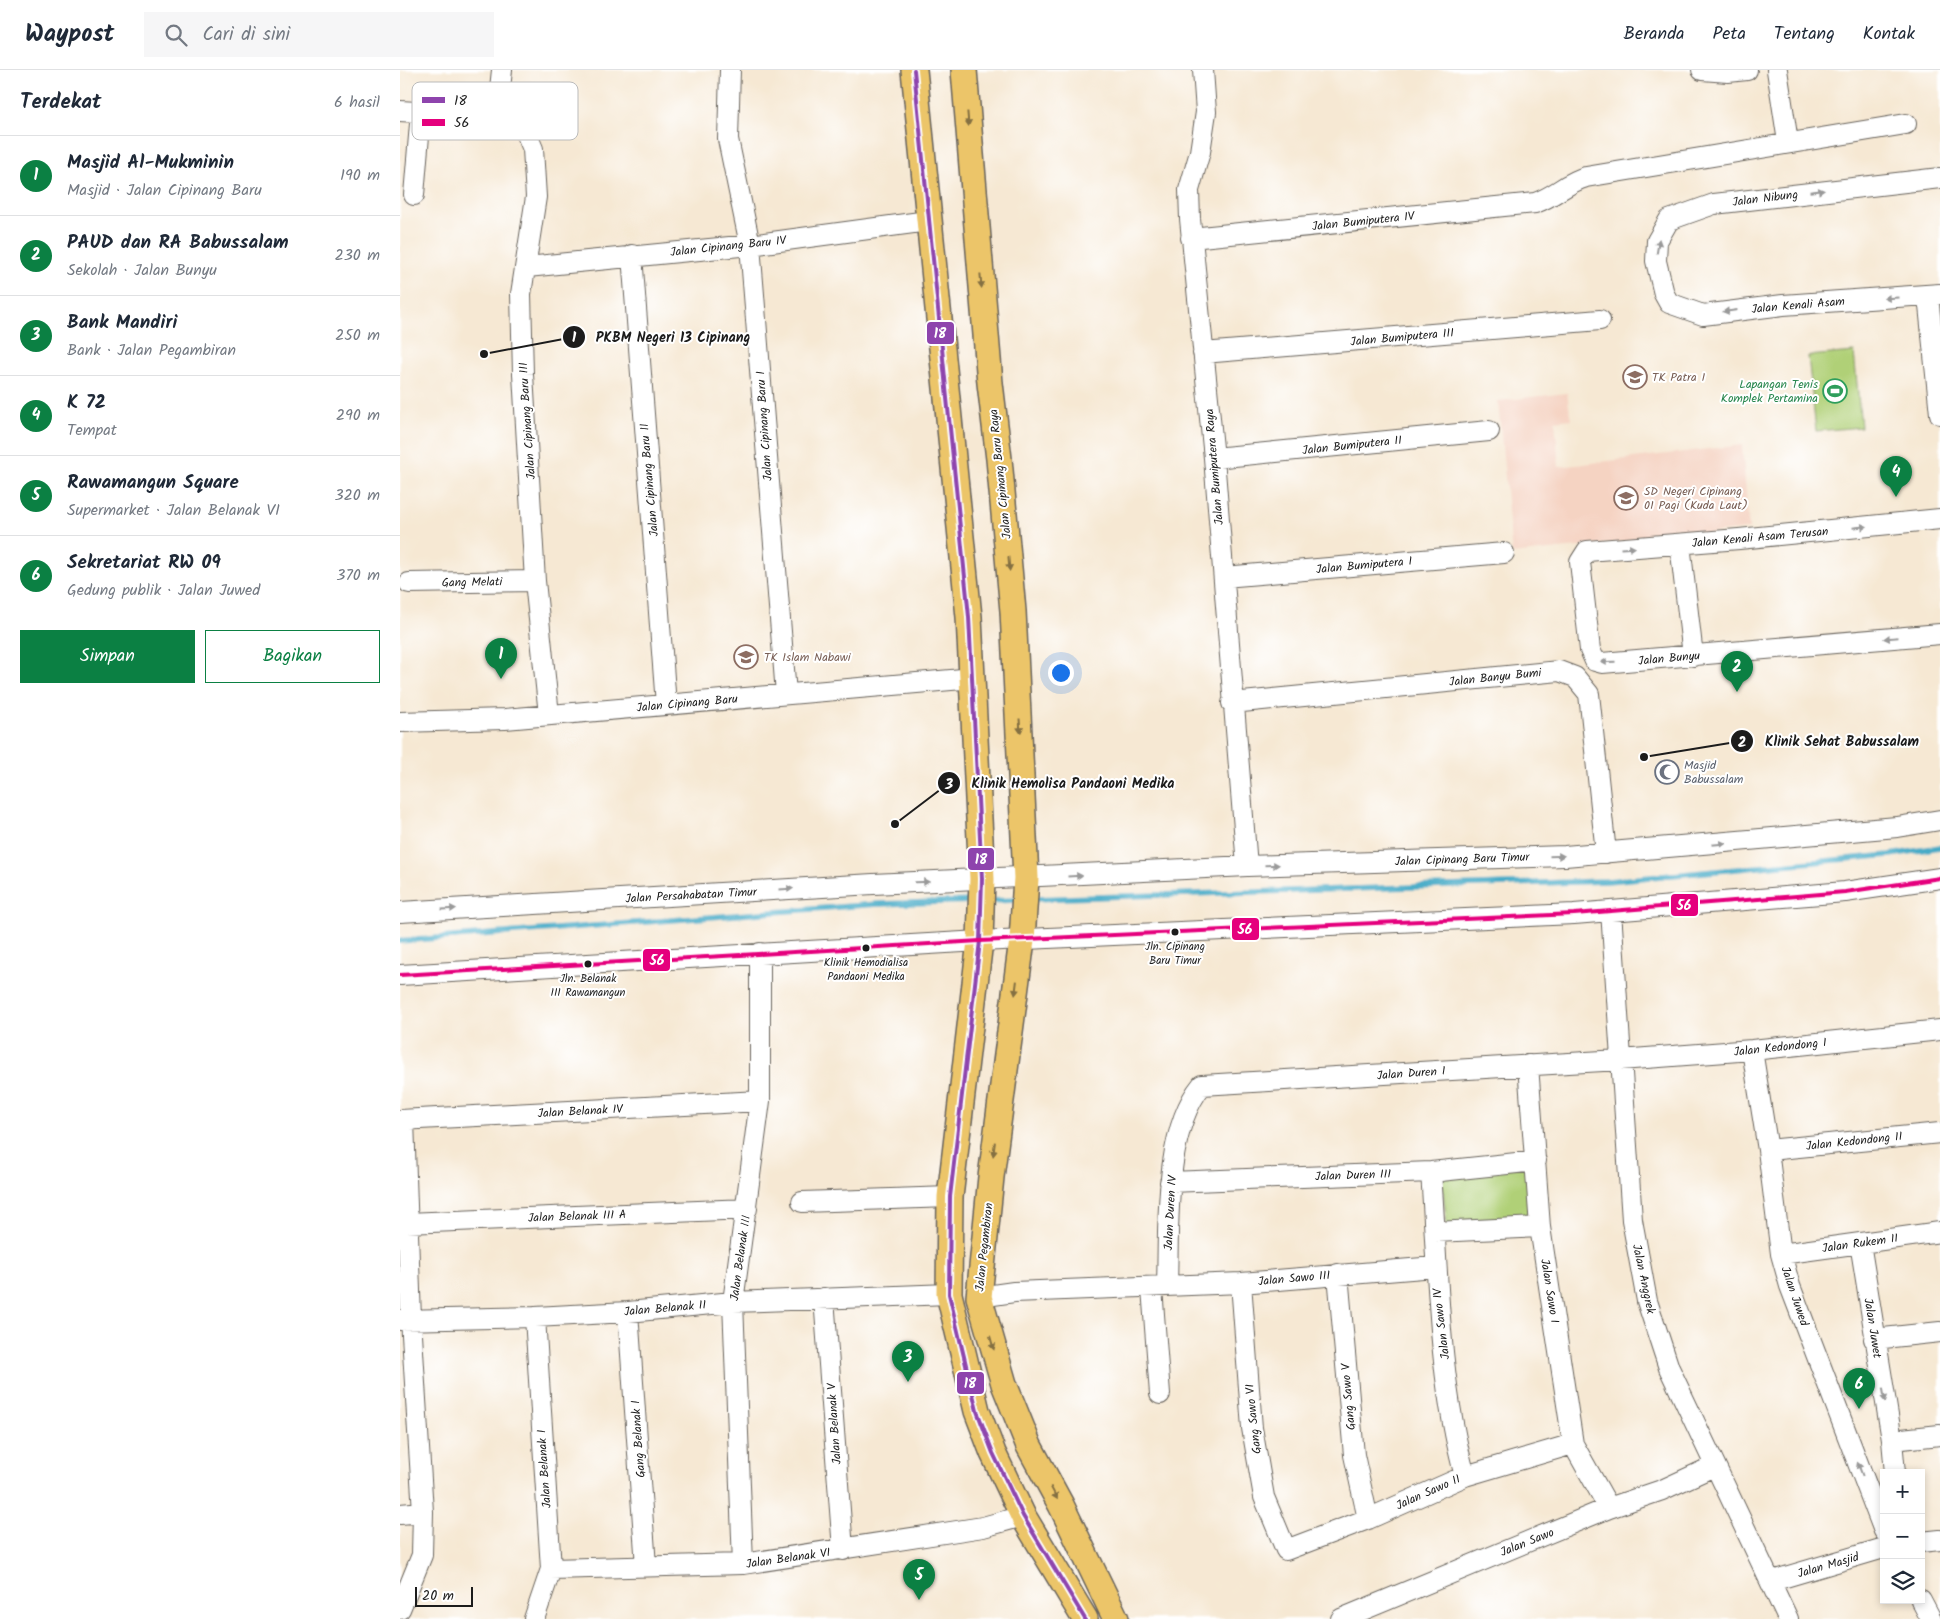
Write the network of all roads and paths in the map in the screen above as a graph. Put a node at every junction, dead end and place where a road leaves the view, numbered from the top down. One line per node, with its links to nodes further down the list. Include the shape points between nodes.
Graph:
1 (730, 70): 16 (street, Jalan Cipinang Baru I, via 728,139)
2 (914, 70): 14 (main road)
3 (964, 70): 46 (main road, Jalan Cipinang Baru Raya, one-way to 46, via 1013,611)
4 (1203, 70): 15 (street, Jalan Bumiputera Raya, via 1206,112 1200,152 1189,190)
5 (1702, 70): 6 (street)
6 (1746, 70)
7 (1778, 70): 11 (street)
8 (1906, 124): 11 (street)
9 (419, 140): 13 (street)
10 (529, 140): 18 (street, Jalan Cipinang Baru III, via 533,149 536,197)
11 (1788, 142): 15 (street, Jalan Bumiputera IV, via 1586,177 1568,183 1555,194 1535,203)
12 (1940, 178): 19 (street, Jalan Nibung, one-way to 12, via 1656,260 1657,241 1669,220 1714,204)
13 (414, 195)
14 (928, 221): 16 (street, Jalan Cipinang Baru IV); 35 (main road)
15 (1191, 238): 22 (street, Jalan Bumiputera Raya)
16 (750, 245): 17 (street, Jalan Cipinang Baru IV); 36 (street, Jalan Cipinang Baru I)
17 (632, 255): 18 (street, Jalan Cipinang Baru IV); 38 (street, Jalan Cipinang Baru II)
18 (527, 267): 31 (street, Jalan Cipinang Baru III, via 521,294 523,366)
19 (1664, 294): 20 (street, Jalan Kenali Asam, one-way to 19, via 1783,305 1703,315 1669,303)
20 (1934, 295): 23 (street)
21 (1600, 320): 22 (street, Jalan Bumiputera III)
22 (1204, 353): 25 (street, Jalan Bumiputera Raya)
23 (1940, 414)
24 (1489, 431): 25 (street, Jalan Bumiputera II)
25 (1214, 458): 30 (street, Jalan Bumiputera Raya)
26 (1940, 519): 27 (street, Jalan Kenali Asam Terusan, one-way to 26)
27 (1680, 544): 29 (street, Jalan Kenali Asam Terusan, one-way to 27, via 1587,551); 34 (street)
28 (1504, 553): 30 (street, Jalan Bumiputera I)
29 (1582, 557): 34 (street, Jalan Bunyu, one-way to 29, via 1602,664 1595,661 1587,632)
30 (1224, 577): 37 (street, Jalan Bumiputera Raya)
31 (536, 581): 32 (street, Gang Melati); 39 (street, Jalan Cipinang Baru III)
32 (409, 583)
33 (1940, 634): 34 (street, Jalan Bunyu, one-way to 34)
34 (1694, 656)
35 (974, 678): 36 (street, Jalan Cipinang Baru); 45 (main road)
36 (786, 694): 38 (street, Jalan Cipinang Baru)
37 (1232, 703): 42 (street, Jalan Banyu Bumi, via 1559,671 1575,677 1589,694); 43 (street, Jalan Bumiputera Raya)
38 (666, 705): 39 (street, Jalan Cipinang Baru)
39 (549, 714): 40 (street, Jalan Cipinang Baru, via 505,719)
40 (400, 722)
41 (1940, 820): 42 (street, Jalan Cipinang Baru Timur, one-way to 41, via 1897,827)
42 (1606, 853): 43 (street, Jalan Cipinang Baru Timur, one-way to 42)
43 (1247, 866): 46 (street, Jalan Cipinang Baru Timur, one-way to 43)
44 (1940, 878): 47 (street, via 1845,892)
45 (982, 887): 46 (street, Jalan Cipinang Baru Timur); 48 (street, Jalan Persahabatan Timur, one-way to 45, via 873,884); 50 (main road)
46 (1026, 887): 49 (main road, Jalan Pegambiran)
47 (1611, 911): 49 (street); 55 (street, Jalan Anggrek)
48 (400, 912)
49 (1022, 932): 50 (street); 79 (main road, Jalan Pegambiran, one-way to 79)
50 (981, 933): 51 (street); 65 (main road)
51 (760, 953): 52 (street); 58 (street, Jalan Belanak III)
52 (400, 974)
53 (1940, 1030): 54 (street, Jalan Kedondong I)
54 (1752, 1050): 55 (street, Jalan Kedondong I); 61 (street, Jalan Juwed)
55 (1620, 1060): 56 (street, Jalan Duren I); 92 (street, Jalan Anggrek, via 1632,1220 1646,1301 1669,1368)
56 (1528, 1065): 57 (street, Jalan Duren I); 62 (street, Jalan Sawo I)
57 (1202, 1086): 64 (street, Jalan Duren IV, via 1188,1105)
58 (760, 1101): 59 (street, Jalan Belanak IV); 67 (street, Jalan Belanak III)
59 (402, 1120): 68 (street)
60 (1940, 1133): 61 (street, Jalan Kedondong II)
61 (1768, 1150): 73 (street, Jalan Juwed)
62 (1536, 1161): 63 (street, Jalan Duren III); 69 (street, Jalan Sawo I)
63 (1431, 1172): 64 (street, Jalan Duren III); 70 (street, Jalan Sawo IV)
64 (1170, 1182): 77 (street, Jalan Duren IV)
65 (950, 1197): 66 (street); 78 (main road)
66 (802, 1202)
67 (747, 1209): 68 (street, Jalan Belanak III A); 81 (street, Jalan Belanak III)
68 (407, 1223): 84 (street)
69 (1540, 1227): 70 (street); 91 (street, Jalan Sawo I)
70 (1435, 1232): 74 (street, Jalan Sawo IV)
71 (1940, 1232): 72 (street, Jalan Rukem II)
72 (1860, 1243): 73 (street, Jalan Rukem II); 86 (street, Jalan Juwet)
73 (1781, 1254): 100 (street, Jalan Juwed, one-way to 73, via 1790,1286)
74 (1435, 1267): 75 (street, Jalan Sawo III); 94 (street, Jalan Sawo IV, via 1454,1428)
75 (1338, 1274): 76 (street, Jalan Sawo III); 99 (street, Gang Sawo V, via 1354,1455)
76 (1241, 1283): 77 (street, Jalan Sawo III); 104 (street, Gang Sawo VI, via 1252,1428 1264,1497)
77 (1160, 1287): 79 (street, Jalan Sawo III); 87 (street)
78 (949, 1294): 80 (street, Jalan Belanak II); 98 (main road, via 977,1411)
79 (979, 1296): 114 (main road, Jalan Pegambiran, one-way to 114, via 1004,1384 1029,1446)
80 (824, 1298): 81 (street, Jalan Belanak II); 103 (street, Jalan Belanak V)
81 (733, 1302): 82 (street, Jalan Belanak II); 106 (street, Jalan Belanak III)
82 (628, 1312): 83 (street, Jalan Belanak II); 107 (street, Gang Belanak I)
83 (535, 1317): 84 (street, Jalan Belanak II); 108 (street, Jalan Belanak I)
84 (406, 1319): 88 (street)
85 (1940, 1332): 86 (street)
86 (1874, 1339): 90 (street, Jalan Juwet, one-way to 90)
87 (1160, 1394)
88 (408, 1419): 96 (street)
89 (1940, 1435): 90 (street)
90 (1892, 1440): 93 (street, Jalan Juwet)
91 (1573, 1444): 94 (street, Jalan Sawo II); 95 (street, Jalan Sawo I)
92 (1714, 1466): 95 (street, Jalan Sawo, via 1662,1490); 109 (street, Jalan Anggrek)
93 (1894, 1469)
94 (1465, 1476): 99 (street, Jalan Sawo II)
95 (1610, 1508): 115 (street, Jalan Sawo)
96 (423, 1512): 97 (street); 111 (street, via 422,1555)
97 (400, 1514)
98 (1022, 1516): 103 (street, Jalan Belanak VI, via 983,1527); 113 (main road)
99 (1368, 1519): 104 (street, Jalan Sawo II)
100 (1880, 1521)
101 (1940, 1540): 102 (street)
102 (1925, 1542)
103 (843, 1550): 106 (street, Jalan Belanak VI)
104 (1286, 1550)
105 (1880, 1550): 109 (street, Jalan Masjid)
106 (744, 1564): 107 (street, Jalan Belanak VI)
107 (646, 1566): 108 (street, Jalan Belanak VI)
108 (551, 1569): 112 (street, Jalan Belanak I)
109 (1772, 1581): 116 (street, Jalan Anggrek)
110 (1923, 1604): 117 (street)
111 (400, 1609)
112 (534, 1619)
113 (1085, 1619)
114 (1116, 1619)
115 (1341, 1619)
116 (1788, 1619)
117 (1930, 1619)

